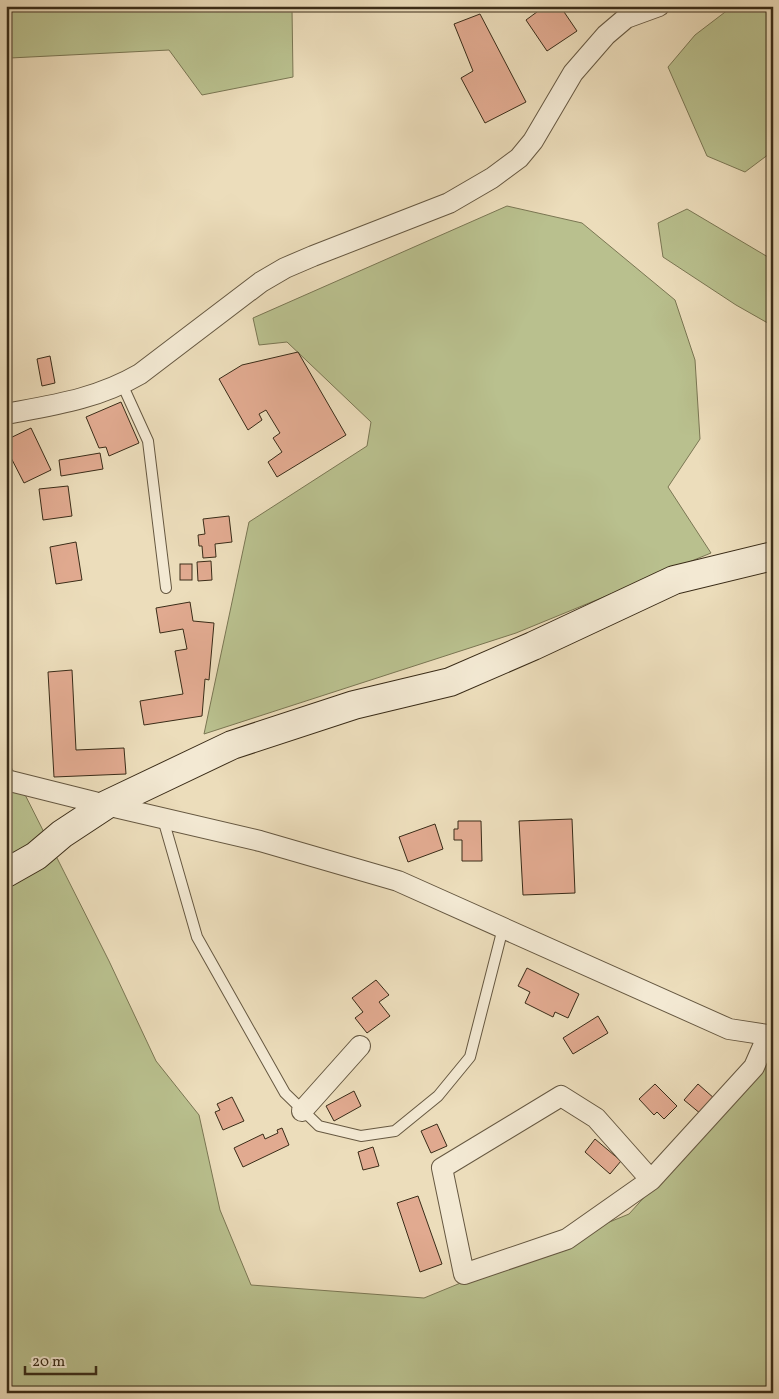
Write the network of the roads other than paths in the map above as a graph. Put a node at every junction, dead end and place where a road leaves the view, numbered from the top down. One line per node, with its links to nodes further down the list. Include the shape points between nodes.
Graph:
1 (659, 6): 2 (street, via 626,18 606,35 573,73 533,141 519,158 499,173 450,203 285,268 261,282 140,374)
2 (122, 384): 3 (street, via 65,403); 5 (lane, via 148,441)
3 (6, 414)
4 (773, 556): 7 (street, via 674,580 450,682 354,705 232,745)
5 (166, 588)
6 (6, 780): 7 (street)
7 (106, 805): 8 (street); 9 (street, via 36,856)
8 (163, 819): 10 (street, via 260,841 398,881); 13 (lane, via 198,937 285,1093)
9 (6, 873)
10 (503, 928): 11 (street, via 729,1029); 13 (lane, via 470,1057 438,1096 395,1131 361,1136 319,1126)
11 (770, 1034): 14 (street, via 754,1067)
12 (360, 1046): 13 (street)
13 (302, 1111)
14 (651, 1180): 14 (street, via 567,1239 464,1274 442,1168 561,1096 596,1118)

